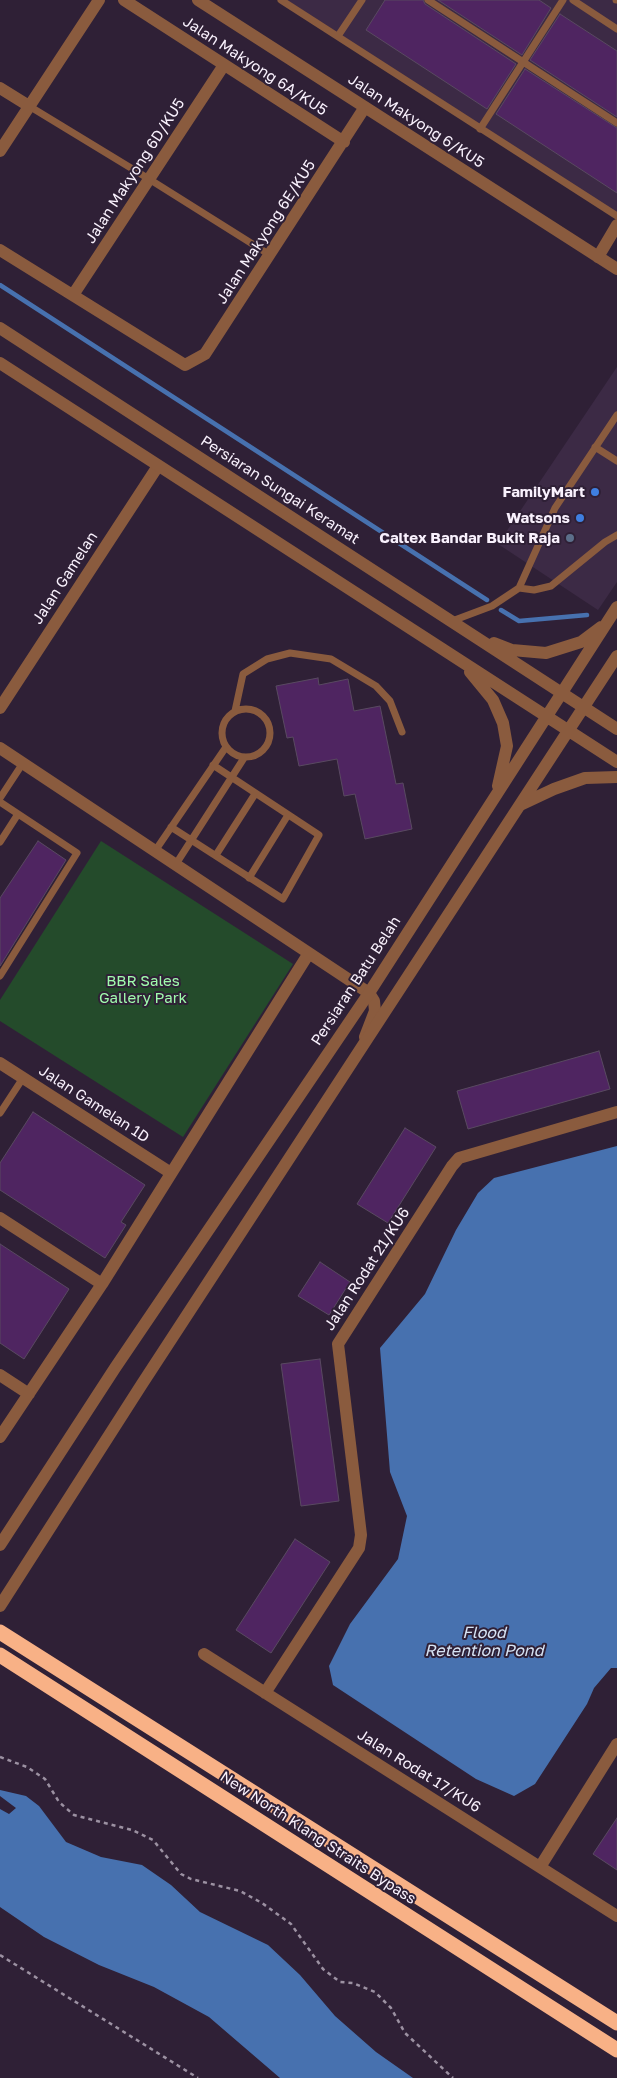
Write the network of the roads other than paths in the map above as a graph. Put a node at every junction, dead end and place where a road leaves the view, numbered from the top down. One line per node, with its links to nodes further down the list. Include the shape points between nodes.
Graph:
1 (99, 0): 14 (street)
2 (124, 0): 12 (street, Jalan Makyong 6A/KU5)
3 (198, 0): 15 (street, Jalan Makyong 6/KU5)
4 (281, 0): 10 (lane)
5 (362, 0): 10 (lane)
6 (428, 0): 11 (lane)
7 (563, 0): 11 (lane)
8 (573, 0): 9 (lane)
9 (617, 29)
10 (338, 36): 17 (lane)
11 (524, 62): 16 (lane); 17 (lane)
12 (224, 65): 18 (street, Jalan Makyong 6A/KU5); 20 (street, Jalan Makyong 6D/KU5)
13 (0, 88): 14 (street)
14 (29, 106): 19 (street); 20 (lane)
15 (365, 107): 18 (street, Jalan Makyong 6E/KU5); 25 (street, Jalan Makyong 6/KU5)
16 (617, 123)
17 (480, 129): 21 (lane)
18 (344, 142): 24 (street, Jalan Makyong 6E/KU5)
19 (0, 150)
20 (150, 179): 24 (lane); 27 (street, Jalan Makyong 6D/KU5)
21 (617, 216)
22 (617, 225): 25 (street)
23 (0, 250): 27 (street)
24 (270, 255): 27 (street, Jalan Makyong 6E/KU5, via 205,354 185,365)
25 (598, 257): 26 (street, Jalan Makyong 6/KU5)
26 (617, 269)
27 (73, 295)
28 (0, 328): 38 (street, Persiaran Sungai Keramat)
29 (0, 363): 33 (street)
30 (616, 418): 31 (lane)
31 (595, 447): 32 (lane); 35 (lane, via 555,508)
32 (617, 461)
33 (158, 466): 41 (street); 44 (street, Jalan Gamelan)
34 (617, 535): 35 (lane, via 552,586 534,590)
35 (519, 588): 38 (lane, via 492,606)
36 (617, 607): 37 (street, Persiaran Batu Belah)
37 (608, 621): 39 (street, via 581,642 546,653 512,650); 42 (street, Persiaran Batu Belah)
38 (452, 622): 39 (street, Persiaran Sungai Keramat)
39 (475, 637): 42 (street, Persiaran Sungai Keramat)
40 (617, 656): 43 (street)
41 (461, 661): 46 (street); 59 (street, via 494,700 503,722 507,746)
42 (562, 693): 43 (street, Persiaran Sungai Keramat); 46 (street, Persiaran Batu Belah)
43 (584, 707): 47 (street, Persiaran Sungai Keramat); 48 (street)
44 (0, 708)
45 (235, 711): 49 (lane, via 243,674 267,659 290,653 331,659 376,686 390,701); 50 (lane, via 223,723 222,740); 52 (lane, via 251,709 259,713 265,718 270,733 265,748 252,757)
46 (546, 716): 48 (street); 59 (street, Persiaran Batu Belah)
47 (617, 729)
48 (568, 730): 53 (street); 61 (street)
49 (402, 732)
50 (226, 747): 52 (lane); 55 (lane)
51 (0, 748): 54 (street)
52 (244, 758): 57 (lane)
53 (617, 762)
54 (23, 763): 60 (lane); 67 (street)
55 (213, 765): 57 (lane); 64 (lane)
56 (617, 777): 61 (street, via 585,778)
57 (230, 778): 58 (lane); 65 (lane)
58 (255, 794): 63 (lane); 68 (lane)
59 (496, 796): 73 (street, Persiaran Batu Belah)
60 (0, 800): 62 (lane)
61 (519, 806): 74 (street)
62 (18, 814): 66 (lane); 72 (lane, via 77,853)
63 (288, 815): 70 (lane); 70 (lane, via 319,835 283,899)
64 (171, 827): 65 (lane); 67 (lane)
65 (191, 840): 68 (lane); 69 (lane)
66 (0, 842)
67 (155, 851): 69 (street)
68 (216, 855): 70 (lane)
69 (176, 864): 71 (street)
70 (249, 878)
71 (309, 953): 73 (street); 79 (street)
72 (0, 976)
73 (369, 993): 74 (street, via 375,1011); 85 (street, Persiaran Batu Belah, via 115,1368)
74 (359, 1050): 86 (street)
75 (0, 1063): 76 (street, Jalan Gamelan 1D)
76 (23, 1078): 78 (lane); 79 (street, Jalan Gamelan 1D)
77 (617, 1112): 90 (street, Jalan Rodat 21/KU6, via 459,1158 338,1344 360,1548)
78 (0, 1113)
79 (171, 1173): 81 (street)
80 (0, 1218): 81 (street)
81 (102, 1284): 83 (street)
82 (0, 1375): 83 (street)
83 (29, 1394): 84 (street)
84 (0, 1437)
85 (0, 1545)
86 (0, 1606)
87 (0, 1632): 94 (highway, New North Klang Straits Bypass)
88 (204, 1654): 90 (street, Jalan Rodat 17/KU6)
89 (0, 1655): 95 (highway, New North Klang Straits Bypass)
90 (265, 1693): 92 (street, Jalan Rodat 17/KU6)
91 (617, 1744): 92 (street)
92 (540, 1867): 93 (street, Jalan Rodat 17/KU6)
93 (617, 1916)
94 (617, 2023)
95 (617, 2050)

